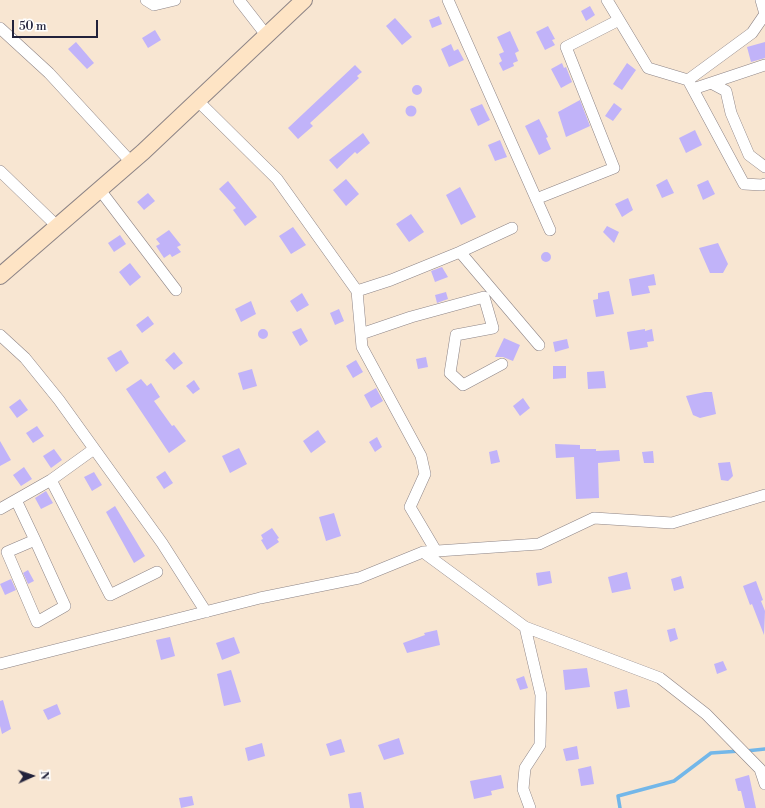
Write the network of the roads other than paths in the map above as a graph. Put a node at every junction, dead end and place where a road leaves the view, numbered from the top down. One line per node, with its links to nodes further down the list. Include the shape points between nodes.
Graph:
1 (146, 0): 2 (street, via 154,6)
2 (175, 0)
3 (238, 0): 10 (street)
4 (304, 0): 10 (main road)
5 (448, 0): 20 (street)
6 (607, 0): 8 (street)
7 (761, 0): 13 (street, via 765,14 752,33)
8 (619, 20): 13 (street, via 648,68); 20 (street, via 566,48 614,168)
9 (0, 28): 15 (street, via 49,73)
10 (267, 36): 14 (main road)
11 (765, 65): 12 (street)
12 (711, 83): 13 (street); 16 (street, via 726,91 731,113 749,155)
13 (690, 85): 18 (street, via 744,184)
14 (198, 101): 15 (main road); 27 (street, via 277,179)
15 (131, 162): 19 (main road)
16 (765, 166)
17 (0, 170): 21 (street)
18 (765, 184)
19 (100, 190): 21 (main road); 26 (street)
20 (536, 199): 23 (street)
21 (57, 226): 25 (main road)
22 (512, 228): 24 (street)
23 (550, 230)
24 (460, 252): 27 (street); 30 (street)
25 (0, 276)
26 (176, 290)
27 (357, 291): 28 (street)
28 (361, 334): 31 (street, via 484,297 493,328 456,335 450,373 463,385); 38 (street, via 362,347 420,456 426,474 410,507)
29 (0, 335): 32 (street, via 25,358)
30 (538, 345)
31 (502, 364)
32 (94, 449): 33 (street); 42 (street, via 162,543)
33 (51, 480): 35 (street); 41 (street, via 110,595)
34 (765, 495): 38 (street, via 672,523 594,518 539,544)
35 (16, 500): 36 (street); 37 (street)
36 (0, 509)
37 (34, 540): 40 (street); 40 (street, via 65,606 37,622)
38 (436, 551): 39 (street)
39 (423, 552): 42 (street, via 359,578); 43 (street)
40 (3, 554)
41 (157, 572)
42 (206, 612): 44 (street)
43 (525, 627): 45 (street, via 660,678 706,714 732,740 760,769); 46 (street, via 541,695 540,745 525,768 523,789)
44 (0, 664)
45 (765, 784)
46 (530, 808)

